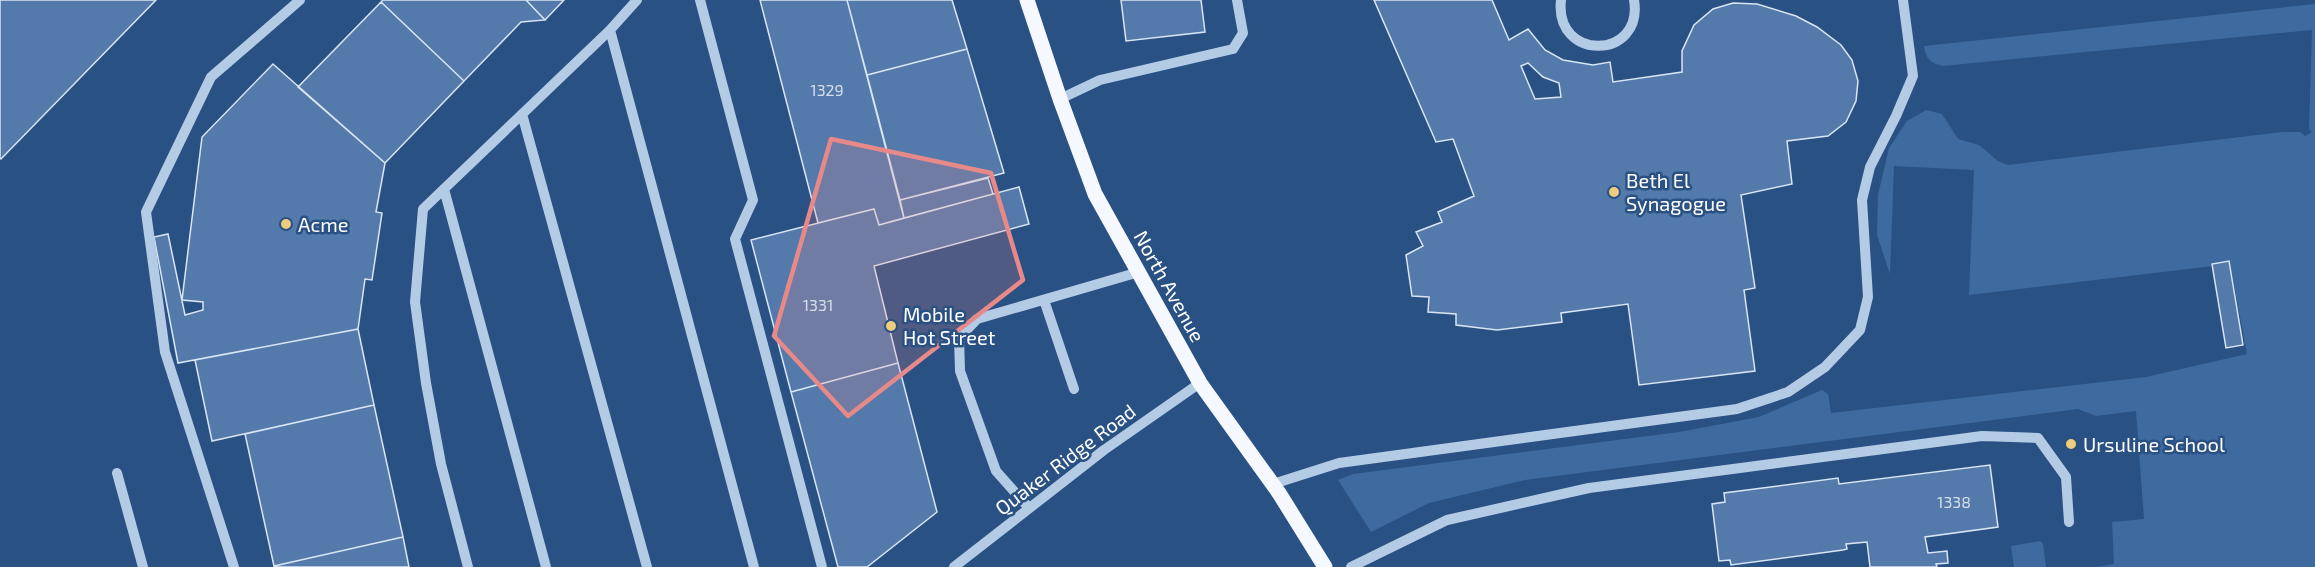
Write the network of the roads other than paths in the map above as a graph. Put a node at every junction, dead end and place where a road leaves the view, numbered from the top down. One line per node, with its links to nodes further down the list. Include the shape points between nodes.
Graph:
1 (300, 0): 22 (street, via 211,77 146,212 165,352)
2 (637, 0): 9 (street)
3 (700, 0): 27 (street, via 753,201 735,239)
4 (1027, 0): 10 (main road, North Avenue)
5 (1237, 0): 10 (street, via 1243,33 1233,49 1100,80)
6 (1561, 0): 8 (street, via 1560,13 1571,36 1593,46 1606,46 1627,33 1634,21)
7 (1903, 0): 18 (street, via 1913,76 1870,167 1862,200 1868,297 1860,330 1825,367 1788,392 1737,409 1339,463)
8 (1636, 1)
9 (610, 30): 11 (street); 26 (street)
10 (1060, 99): 13 (main road, North Avenue, via 1095,194)
11 (522, 114): 12 (street); 25 (street)
12 (444, 189): 23 (street, via 423,208 415,302 441,464); 24 (street)
13 (1139, 272): 14 (street); 15 (main road, North Avenue)
14 (1044, 300): 16 (street); 19 (street, via 977,319 959,338 960,371 996,471)
15 (1200, 383): 18 (main road, North Avenue); 19 (street, Quaker Ridge Road)
16 (1074, 389)
17 (117, 473): 21 (street)
18 (1273, 484): 29 (main road, North Avenue)
19 (1029, 508): 28 (street, Quaker Ridge Road)
20 (2069, 522): 30 (street, via 2066,477 2038,438 1982,436 1589,488 1447,520)
21 (143, 567)
22 (234, 567)
23 (468, 567)
24 (546, 567)
25 (647, 567)
26 (754, 567)
27 (822, 567)
28 (954, 567)
29 (1325, 567)
30 (1351, 567)

